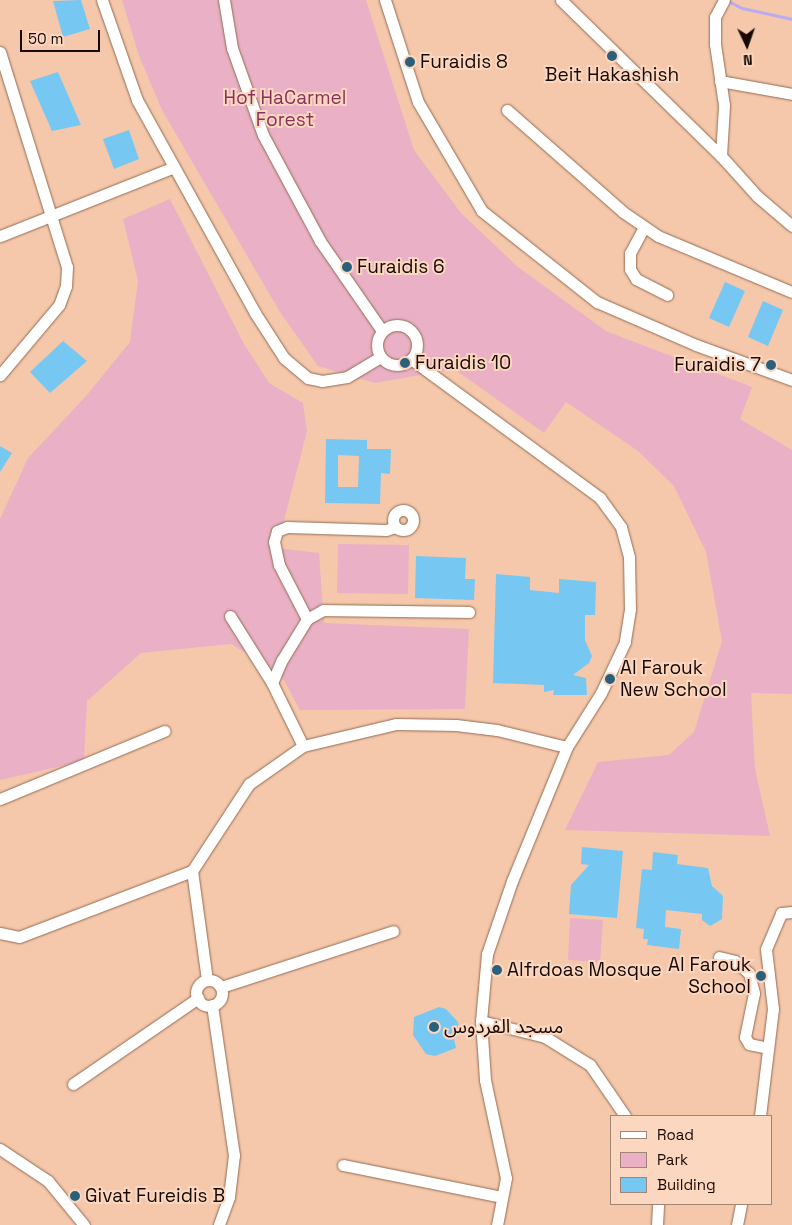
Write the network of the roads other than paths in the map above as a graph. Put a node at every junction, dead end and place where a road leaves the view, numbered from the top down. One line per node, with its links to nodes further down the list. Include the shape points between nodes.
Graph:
1 (102, 0): 11 (street, via 137,100)
2 (224, 0): 18 (street, via 232,48 263,135 320,241)
3 (386, 0): 22 (street, via 418,102 482,211 597,302 696,345)
4 (560, 0): 10 (street)
5 (721, 4): 7 (street, via 715,17)
6 (0, 52): 12 (street)
7 (720, 81): 8 (street); 10 (street, via 724,105)
8 (792, 94)
9 (507, 110): 14 (street)
10 (721, 156): 13 (street, via 757,196)
11 (174, 167): 12 (street); 19 (street, via 268,336 297,371 308,378 336,380 361,371)
12 (52, 214): 15 (street); 21 (street, via 67,267 66,286 47,323)
13 (792, 226)
14 (644, 227): 16 (street, via 670,242); 17 (street, via 630,253 630,270 636,279)
15 (0, 236)
16 (792, 292)
17 (667, 295)
18 (382, 330): 19 (street, via 376,343); 20 (street, via 393,324 411,330 417,348)
19 (380, 356): 20 (street, via 398,365)
20 (411, 359): 30 (street, via 600,498 621,527 630,557 630,609 625,642 601,693)
21 (0, 375)
22 (792, 380)
23 (396, 527): 26 (street, via 386,530 287,527 277,531 274,542 279,564)
24 (469, 612): 26 (street, via 323,610)
25 (230, 616): 27 (street)
26 (307, 619): 27 (street, via 282,660)
27 (272, 684): 29 (street)
28 (164, 732): 31 (street)
29 (303, 746): 30 (street, via 396,724 456,725 497,730); 32 (street, via 249,784)
30 (568, 747): 41 (street, via 512,882 487,954)
31 (0, 799)
32 (192, 871): 34 (street, via 20,937); 37 (street)
33 (792, 912): 42 (street, via 781,913 766,949 773,1009)
34 (0, 932)
35 (393, 932): 38 (street)
36 (719, 957): 42 (street, via 735,960 749,973 754,993 744,1037 748,1044)
37 (206, 980): 38 (street, via 215,981); 39 (street, via 198,987)
38 (221, 987): 40 (street, via 221,998)
39 (198, 998): 40 (street, via 204,1004); 43 (street)
40 (212, 1005): 52 (street, via 234,1155 229,1196)
41 (481, 1021): 44 (street, via 545,1038 590,1065); 48 (street, via 485,1080 506,1178)
42 (768, 1048): 45 (street)
43 (73, 1084)
44 (624, 1115)
45 (760, 1115)
46 (0, 1149): 51 (street, via 48,1181)
47 (343, 1165): 48 (street)
48 (501, 1197): 53 (street)
49 (658, 1205): 54 (street)
50 (741, 1205): 55 (street)
51 (84, 1225)
52 (219, 1225)
53 (497, 1225)
54 (657, 1225)
55 (736, 1225)

